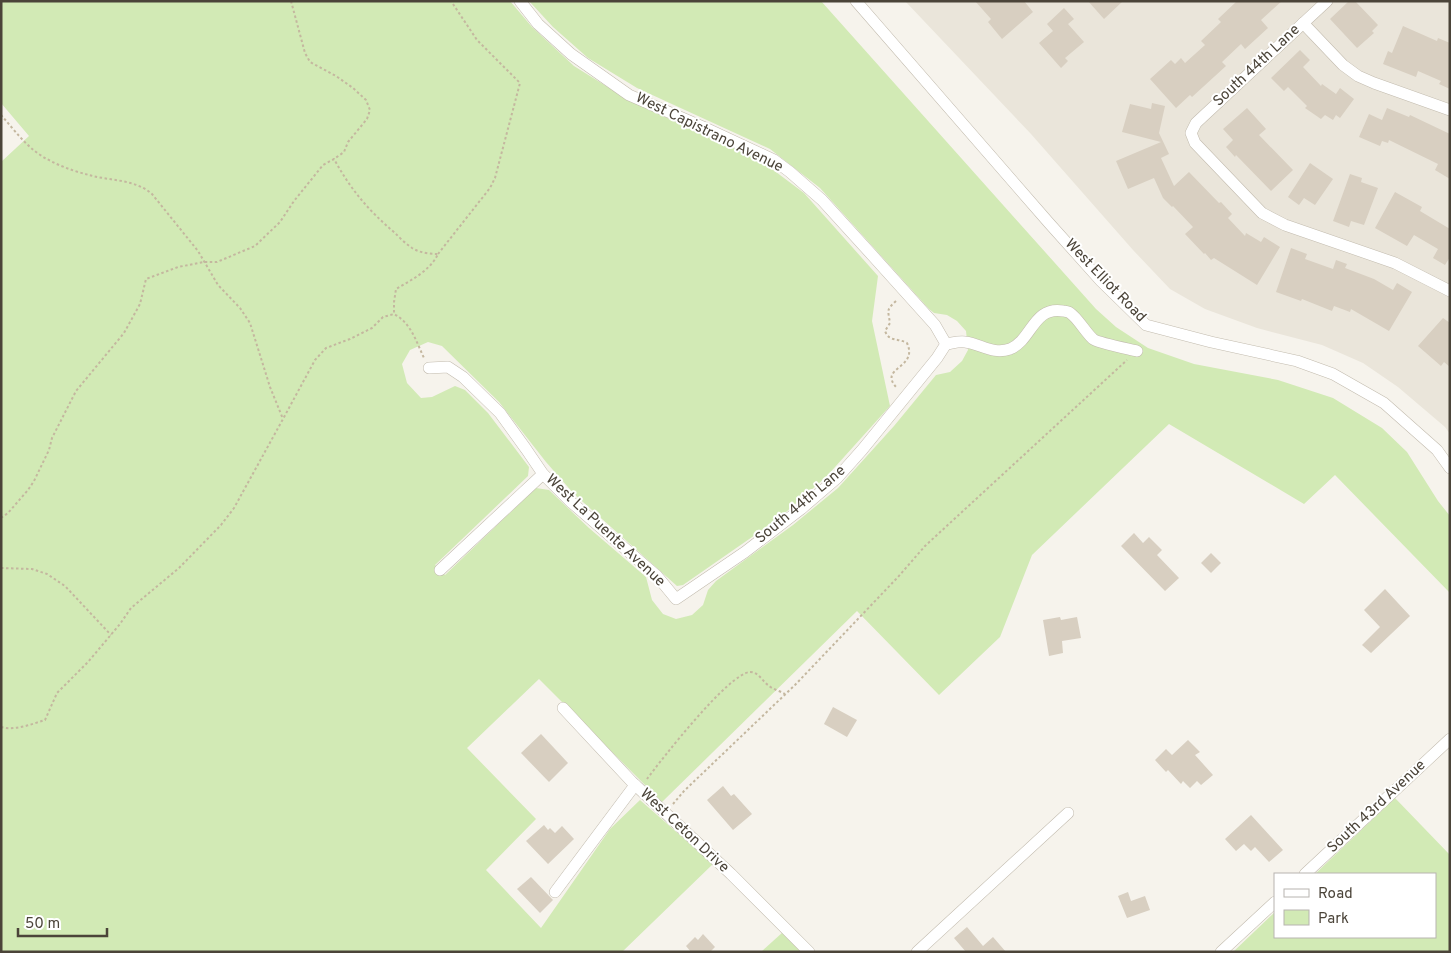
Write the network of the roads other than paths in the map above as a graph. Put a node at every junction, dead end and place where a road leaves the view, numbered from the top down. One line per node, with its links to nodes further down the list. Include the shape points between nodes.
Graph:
1 (520, 1): 7 (street, West Capistrano Avenue, via 538,24 571,54 629,94 774,160 790,172 822,200 882,266 935,325)
2 (856, 1): 10 (street, West Elliot Road, via 1101,281 1146,325 1297,361 1333,374 1384,403 1437,450)
3 (1327, 1): 4 (street, South 44th Lane)
4 (1303, 23): 5 (street, via 1358,76); 6 (street, South 44th Lane, via 1196,123 1190,133 1195,143 1262,213 1285,225 1395,263)
5 (1450, 110)
6 (1450, 291)
7 (946, 344): 8 (street, via 960,341 999,352 1020,341 1042,315 1057,310 1070,312 1094,341); 13 (street, South 44th Lane, via 907,396 837,478 745,552)
8 (1137, 351)
9 (428, 368): 11 (street, West La Puente Avenue, via 448,367 463,377 500,413)
10 (1450, 468)
11 (543, 474): 12 (street); 13 (street, West La Puente Avenue, via 657,576)
12 (440, 570)
13 (676, 599)
14 (563, 708): 16 (street, West Ceton Drive)
15 (1450, 739): 18 (street, South 43rd Avenue)
16 (637, 787): 19 (street); 21 (street, West Ceton Drive)
17 (1068, 813): 22 (street)
18 (1305, 873)
19 (555, 892)
20 (1274, 903): 23 (street)
21 (809, 952)
22 (917, 952)
23 (1221, 952)

